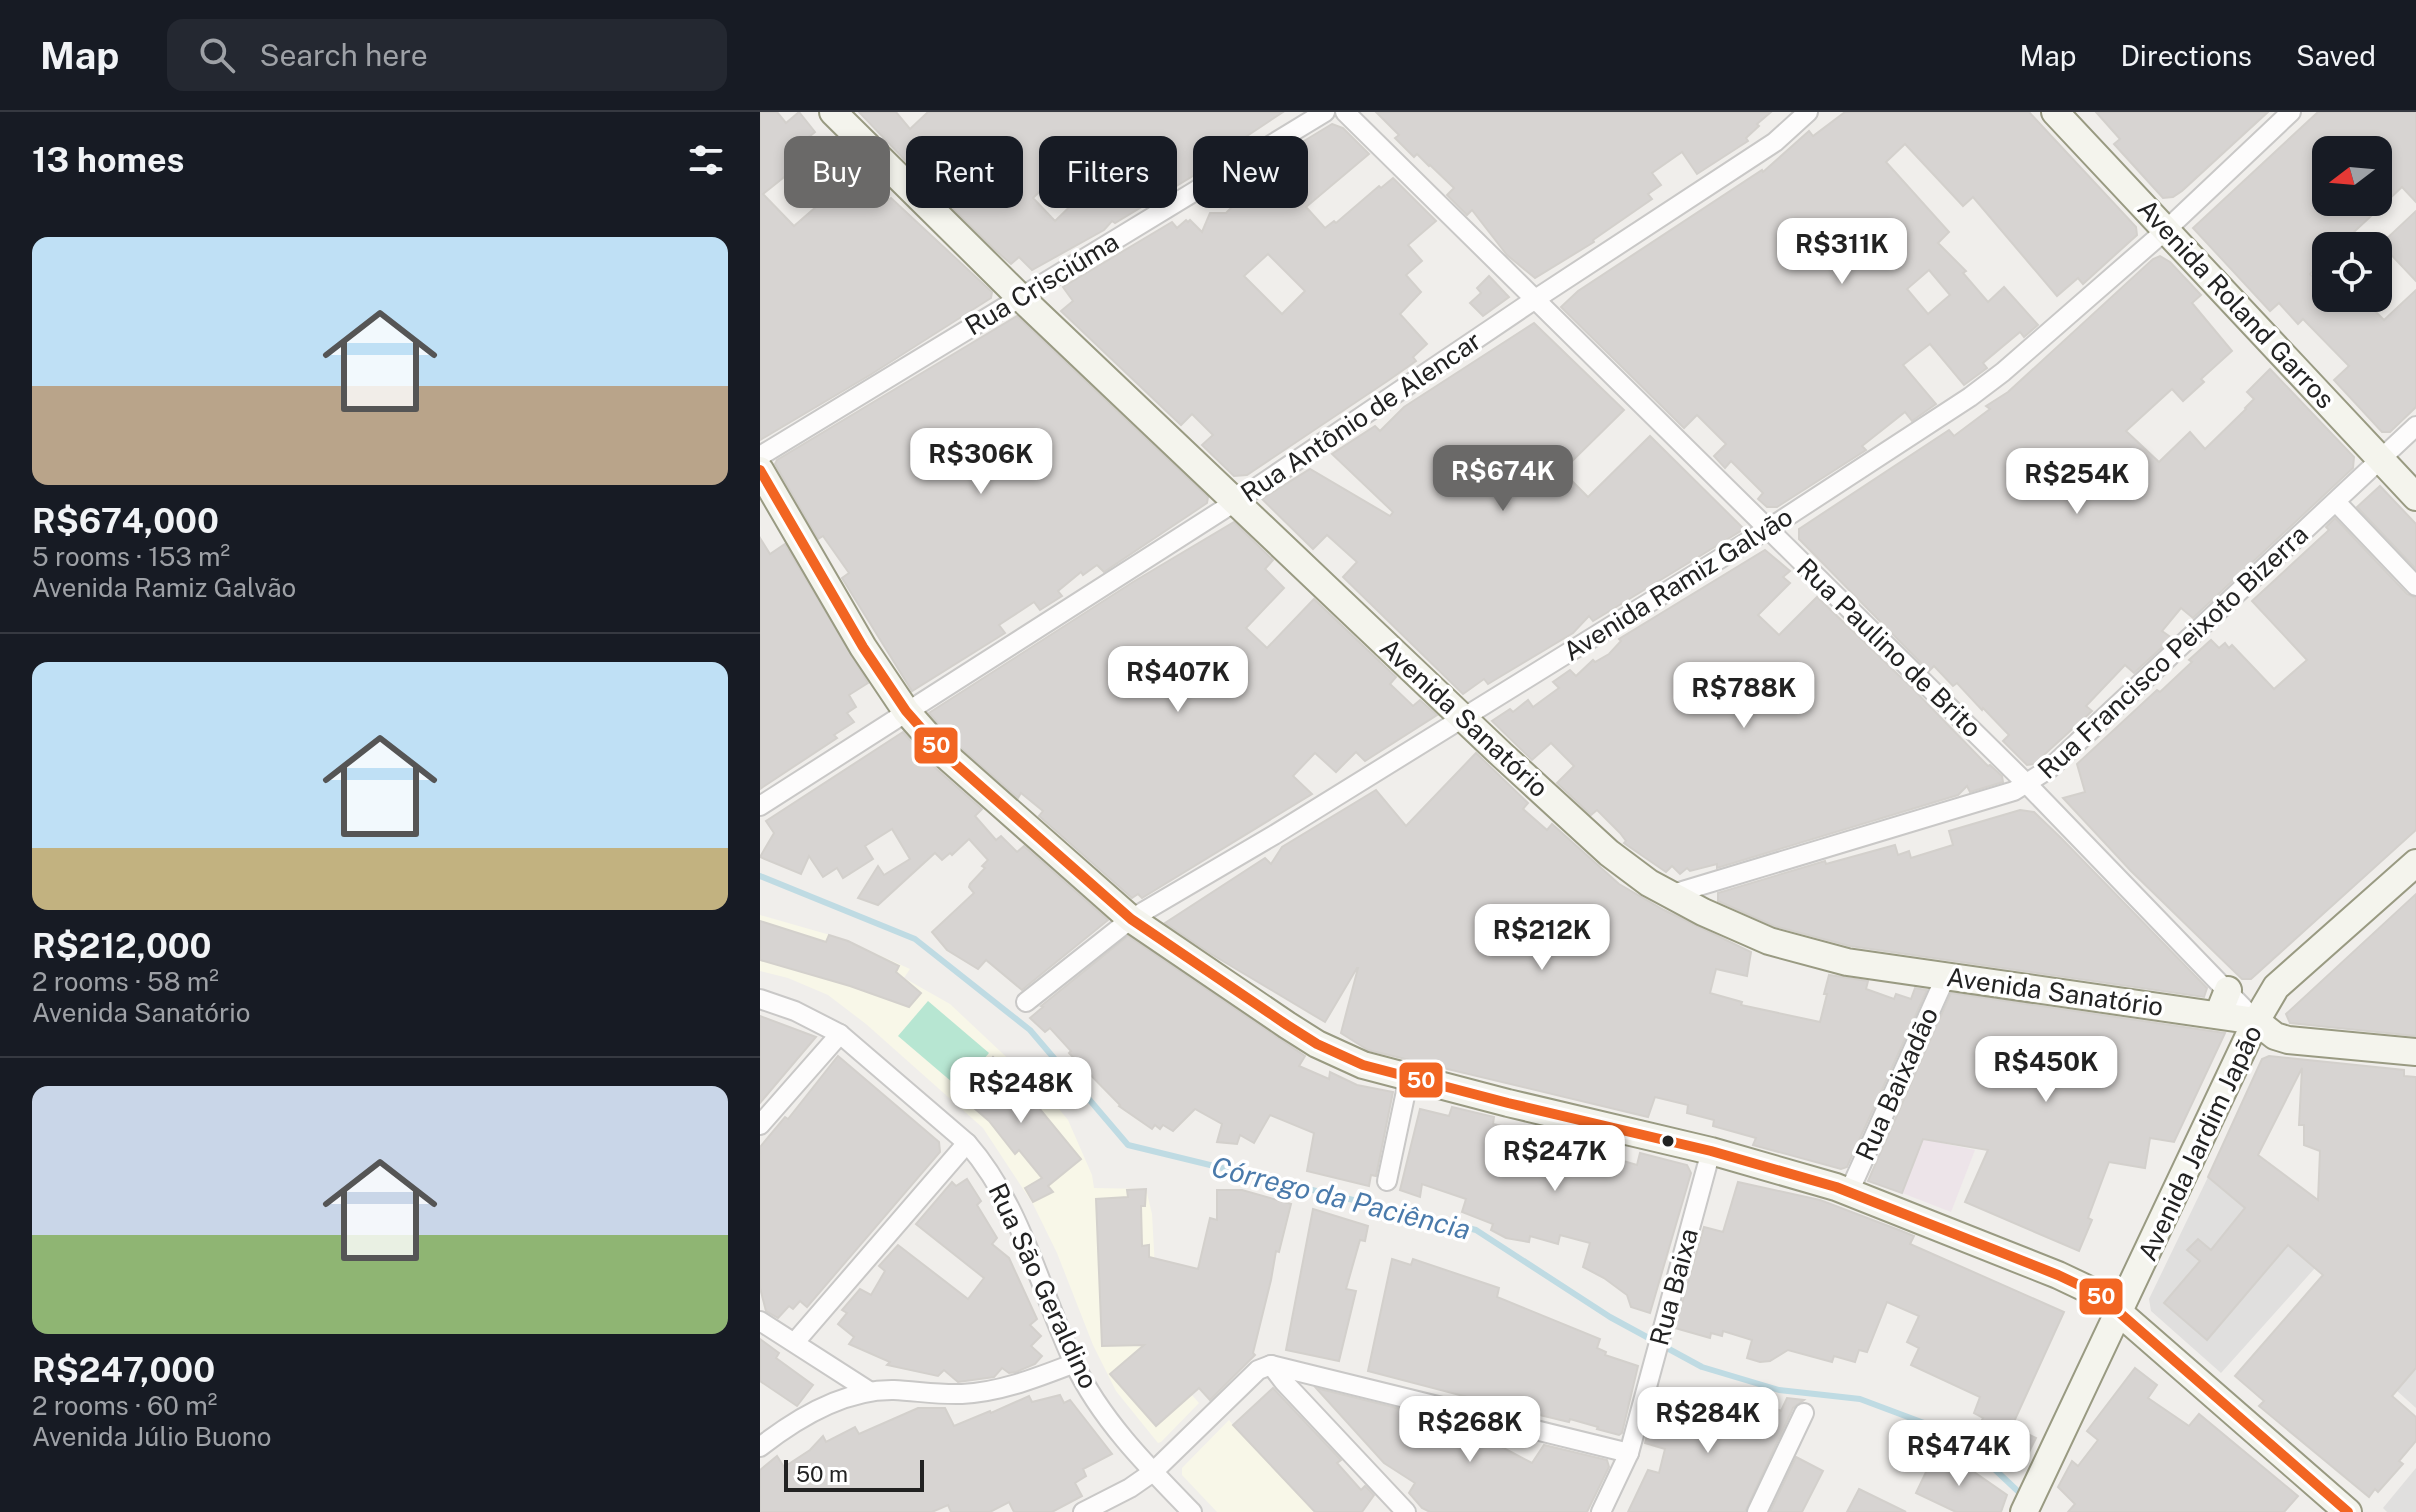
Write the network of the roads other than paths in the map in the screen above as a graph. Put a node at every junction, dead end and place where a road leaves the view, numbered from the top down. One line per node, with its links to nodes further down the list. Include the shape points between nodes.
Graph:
1 (833, 112): 8 (street, Avenida Sanatório)
2 (1325, 112): 8 (street, Rua Crisciúma)
3 (1345, 112): 9 (street, Rua Paulino de Brito)
4 (1808, 112): 9 (street, Rua Antônio de Alencar, via 1775,142)
5 (2055, 112): 7 (street, Avenida Roland Garros)
6 (2291, 112): 7 (street, Avenida Ramiz Galvão)
7 (2166, 230): 12 (street, Avenida Roland Garros); 17 (street, Avenida Ramiz Galvão, via 1970,397)
8 (1020, 297): 11 (street, Rua Crisciúma); 15 (street, Avenida Sanatório)
9 (1534, 300): 15 (street, Rua Antônio de Alencar); 17 (street, Rua Paulino de Brito)
10 (2416, 426): 12 (street, Rua Francisco Peixoto Bizerra)
11 (760, 456)
12 (2381, 460): 14 (street, Avenida Roland Garros); 16 (street, Rua Francisco Peixoto Bizerra)
13 (760, 470): 19 (street, via 844,618)
14 (2416, 497)
15 (1235, 502): 19 (street, Rua Antônio de Alencar); 20 (street, Avenida Sanatório)
16 (2336, 502): 18 (street); 21 (street, Rua Francisco Peixoto Bizerra)
17 (1768, 529): 20 (street, Avenida Ramiz Galvão); 21 (street, Rua Paulino de Brito)
18 (2416, 586)
19 (906, 711): 22 (street, Rua Antônio de Alencar); 25 (street, via 954,763)
20 (1463, 718): 24 (street, Avenida Sanatório, via 1609,853); 25 (street, Avenida Ramiz Galvão)
21 (2028, 785): 24 (street, Rua Francisco Peixoto Bizerra); 27 (street, Rua Paulino de Brito)
22 (760, 806)
23 (2416, 863): 31 (street, Avenida Jardim Japão, via 2276,987)
24 (1669, 895): 26 (street, Avenida Sanatório, via 1810,954)
25 (1131, 919): 29 (street, Avenida Ramiz Galvão); 34 (street, via 1317,1044 1363,1065)
26 (1946, 976): 30 (street, Avenida Sanatório); 39 (street, Rua Baixadão)
27 (2228, 990): 30 (street); 31 (street, Rua Paulino de Brito)
28 (760, 999): 32 (street, Rua São Geraldino)
29 (1026, 1002)
30 (2218, 1015): 31 (street, Avenida Sanatório)
31 (2256, 1021): 33 (street, via 2288,1040); 40 (street, Avenida Jardim Japão)
32 (840, 1034): 35 (street); 36 (street, Rua São Geraldino)
33 (2416, 1052)
34 (1409, 1077): 37 (street); 38 (street)
35 (760, 1125)
36 (967, 1143): 42 (street); 43 (street, Rua São Geraldino, via 1018,1223)
37 (1711, 1151): 39 (street); 48 (street, Rua Baixa)
38 (1387, 1181)
39 (1849, 1192): 40 (street, via 2058,1275 2098,1294)
40 (2120, 1313): 55 (street, Avenida Jardim Japão); 56 (street)
41 (760, 1321): 42 (street)
42 (795, 1342): 45 (street)
43 (1075, 1363): 45 (street, via 982,1392); 49 (street, Rua São Geraldino, via 1107,1415)
44 (1276, 1365): 48 (street); 49 (street, via 1258,1370); 52 (street, via 1284,1382)
45 (869, 1391): 47 (street, via 799,1421)
46 (1804, 1413): 54 (street)
47 (760, 1447)
48 (1629, 1453): 53 (street, Rua Baixa)
49 (1153, 1472): 50 (street); 51 (street, Rua São Geraldino)
50 (1083, 1512)
51 (1192, 1512)
52 (1406, 1512)
53 (1601, 1512)
54 (1757, 1512)
55 (2024, 1512)
56 (2348, 1512)

